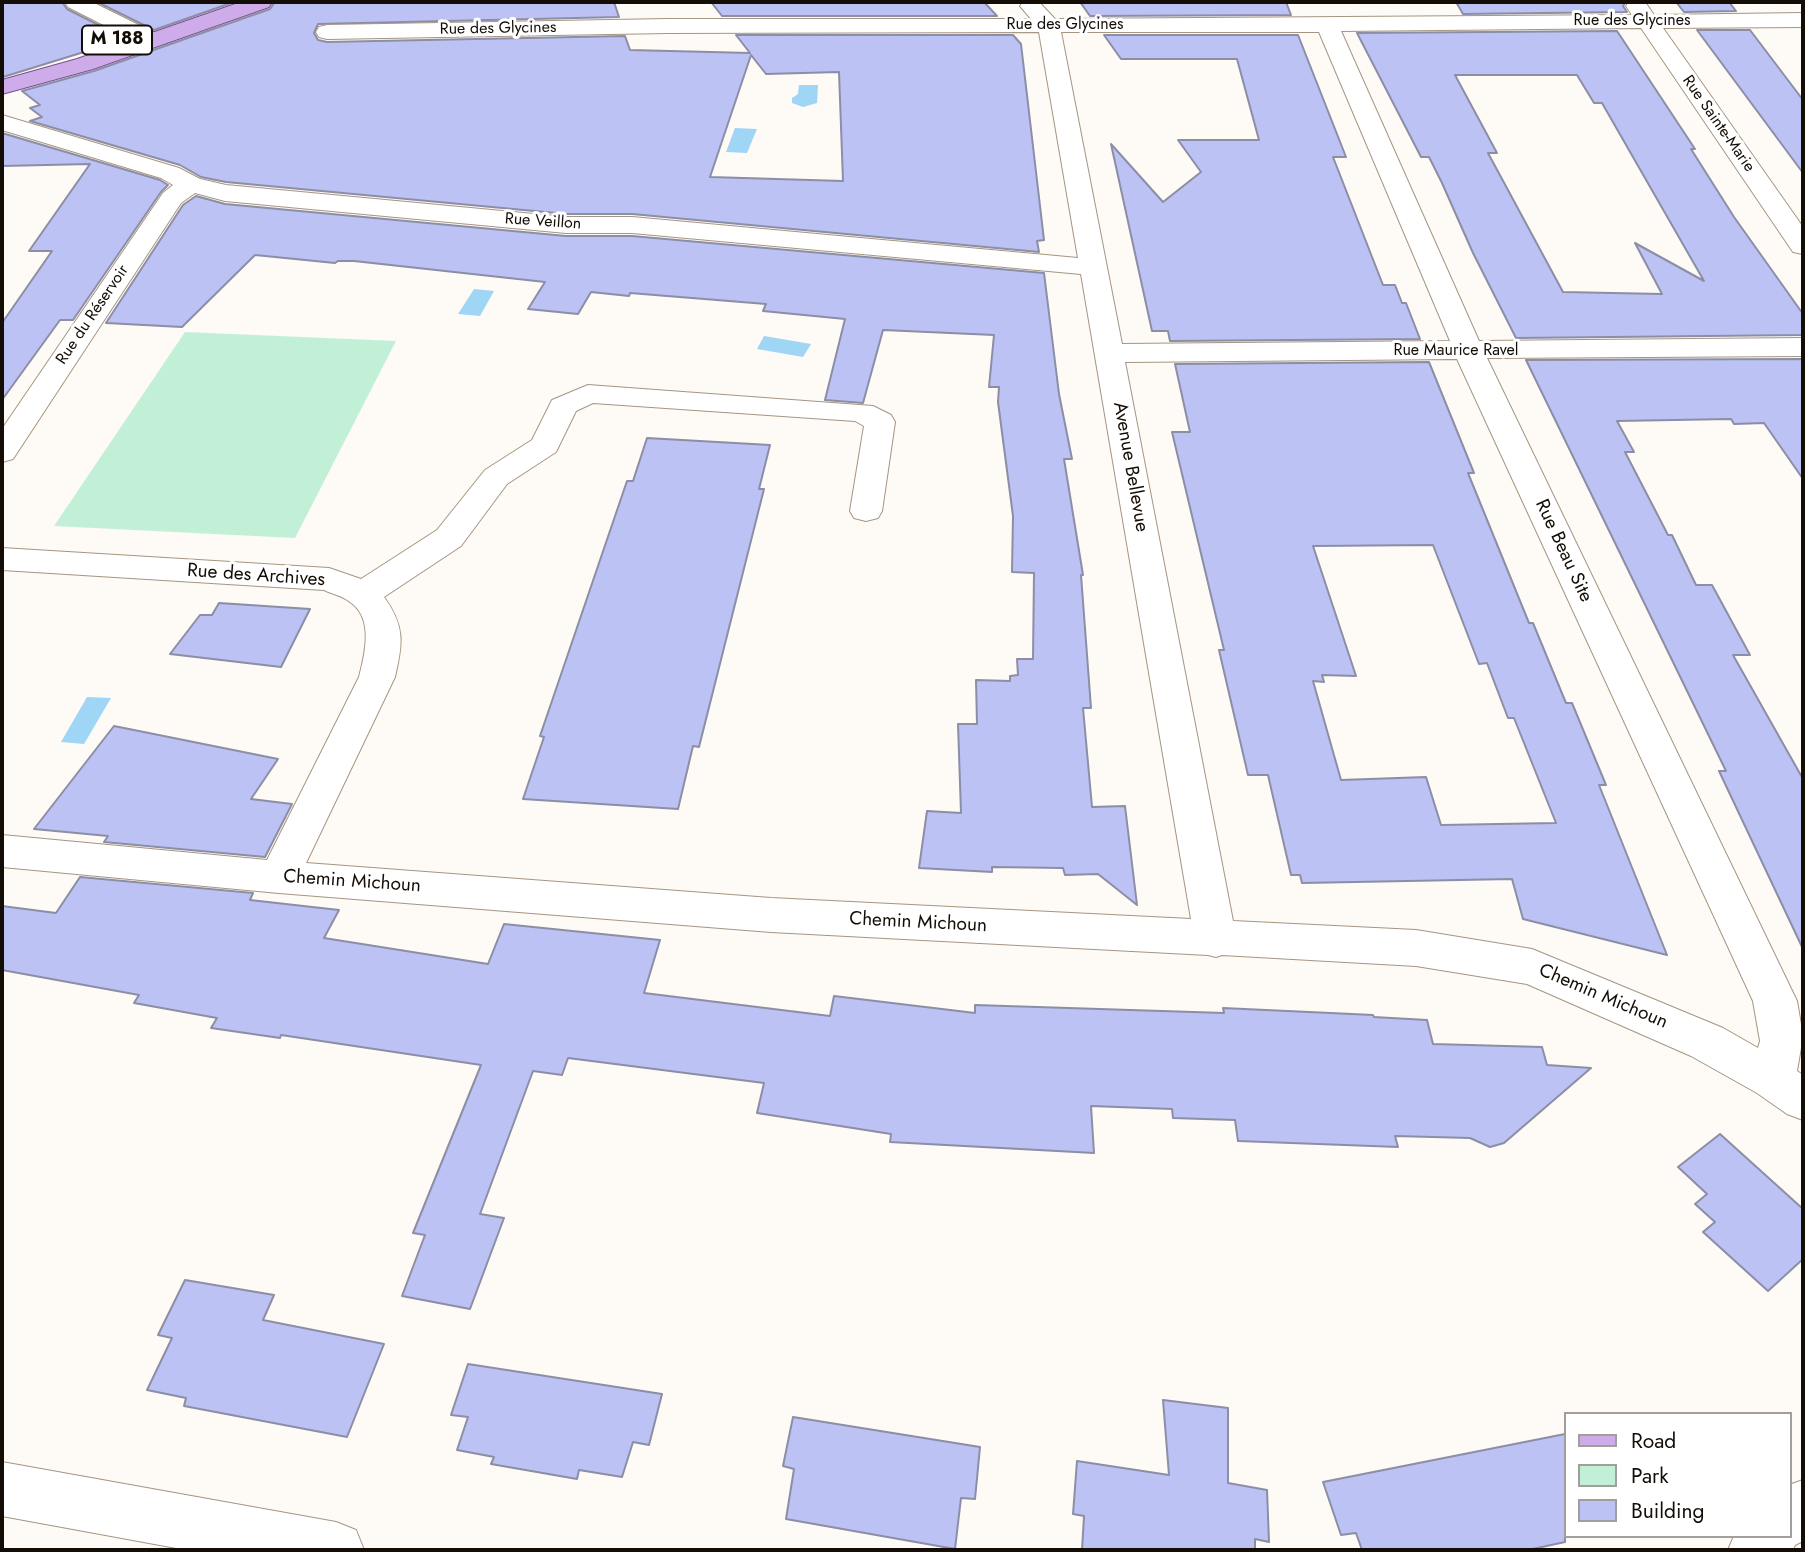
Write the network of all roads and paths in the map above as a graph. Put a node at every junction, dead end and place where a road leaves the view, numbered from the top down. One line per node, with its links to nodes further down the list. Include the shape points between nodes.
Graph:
1 (76, 2): 12 (street)
2 (232, 2): 12 (main road, M 188)
3 (261, 2): 12 (main road, M 188)
4 (660, 2): 10 (street)
5 (1028, 2): 8 (street)
6 (1640, 11): 7 (street, Rue des Glycines); 9 (street, Rue des Glycines); 17 (street, Rue Sainte-Marie)
7 (1803, 20)
8 (1049, 25): 9 (street, Rue des Glycines); 10 (street, Rue des Glycines); 18 (street, Avenue Bellevue)
9 (1326, 25): 20 (street, Rue Beau Site)
10 (667, 26): 11 (street, Rue des Glycines)
11 (327, 32)
12 (145, 36): 13 (main road, M 188); 14 (main road, M 188, via 74,67)
13 (2, 76)
14 (2, 87)
15 (2, 122): 16 (street, Rue Veillon, via 170,173)
16 (191, 184): 18 (street, Rue Veillon, via 225,193 552,224 632,225); 22 (street, Rue du Réservoir, via 172,198)
17 (1803, 246)
18 (1094, 266): 21 (street, Avenue Bellevue)
19 (1803, 347): 20 (street, Rue Maurice Ravel)
20 (1469, 352): 21 (street, Rue Maurice Ravel); 29 (street, Rue Beau Site, via 1775,1001)
21 (1109, 353): 28 (street, Avenue Bellevue)
22 (7, 438)
23 (866, 511): 25 (street, via 880,422 862,412 588,394 563,406 545,445 496,477 449,538)
24 (2, 559): 25 (street, Rue des Archives, via 328,579)
25 (364, 594): 27 (street, via 379,617 385,645 377,677)
26 (2, 851): 27 (street, Chemin Michoun)
27 (279, 877): 28 (street, Chemin Michoun, via 771,915)
28 (1216, 940): 29 (street, Chemin Michoun, via 1416,948 1532,967 1707,1042)
29 (1788, 1089)
30 (2, 1489): 32 (street)
31 (1769, 1538): 33 (street)
32 (336, 1550)
33 (1756, 1550)

